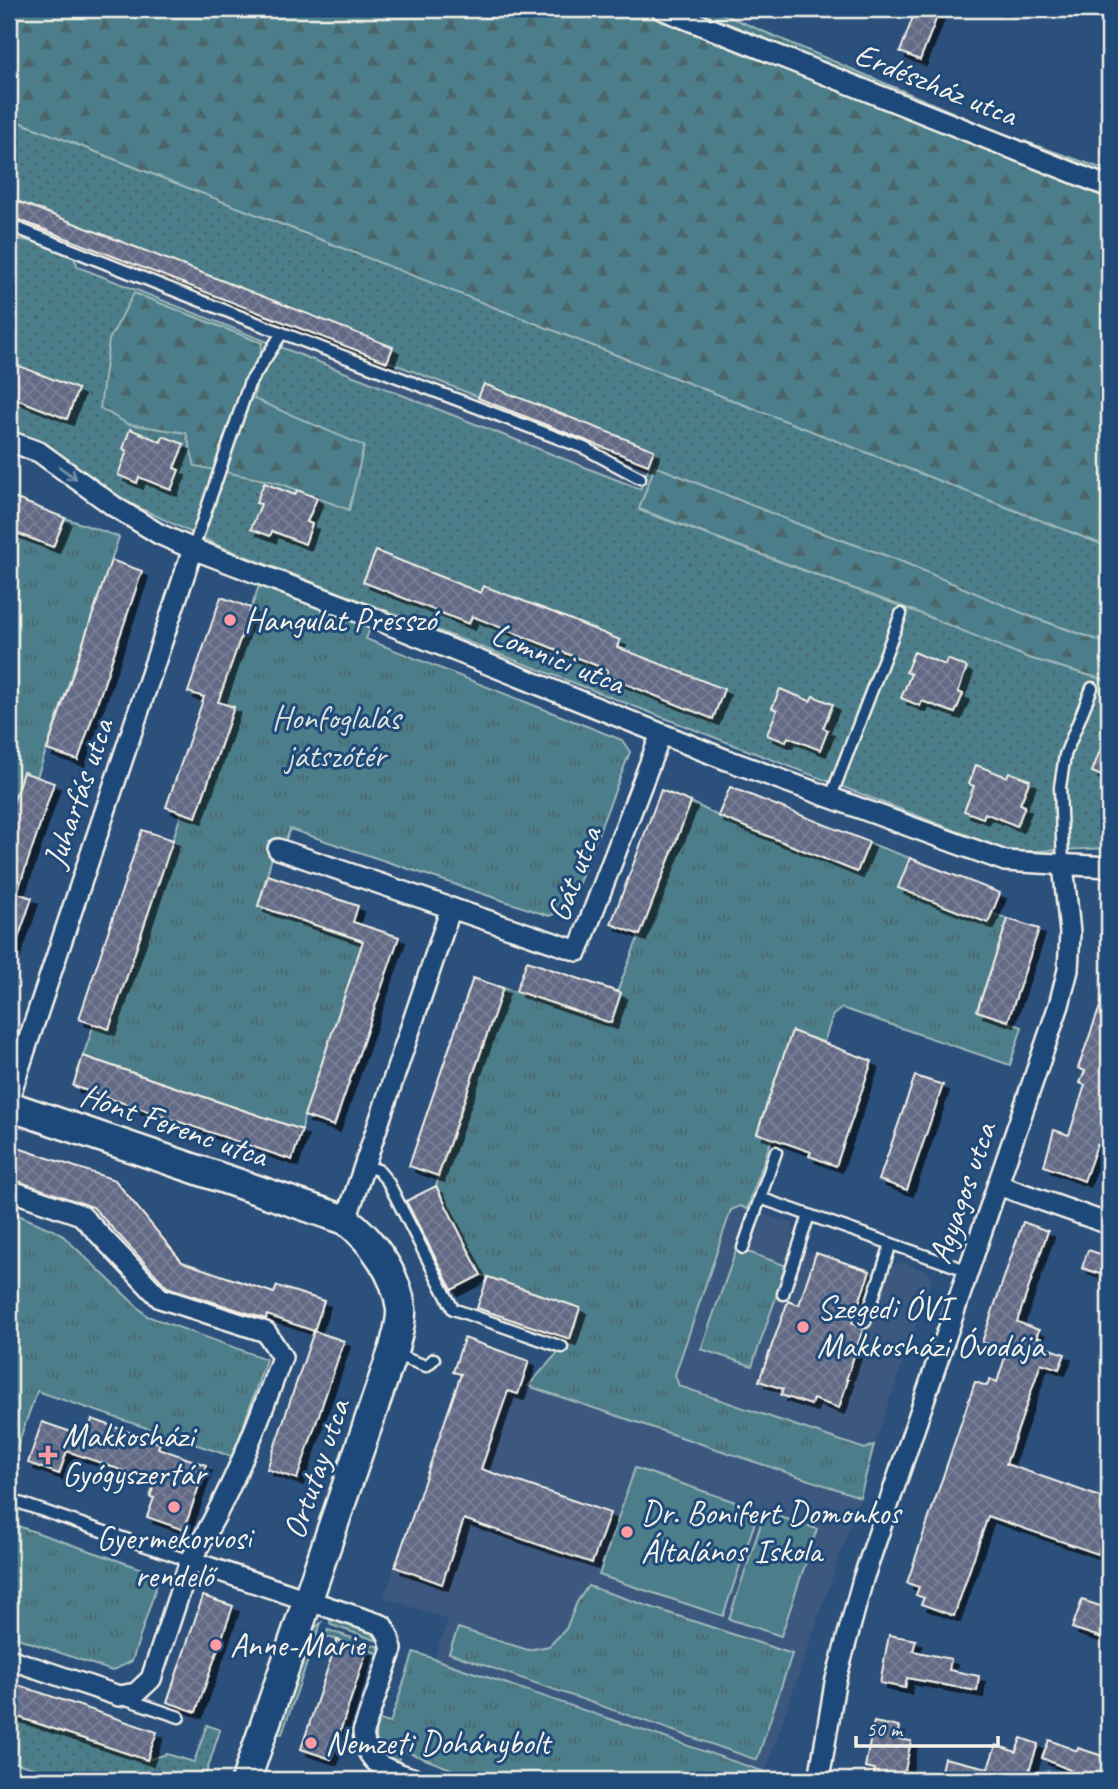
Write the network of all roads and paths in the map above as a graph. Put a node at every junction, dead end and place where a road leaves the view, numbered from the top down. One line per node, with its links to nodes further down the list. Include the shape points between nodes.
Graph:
1 (661, 9): 2 (street, Erdészház utca)
2 (1109, 187)
3 (9, 225): 4 (lane)
4 (282, 334): 6 (lane, via 584,448); 7 (lane, via 249,384)
5 (9, 441): 7 (street, Lomnici utca, one-way to 7, via 39,452 115,507)
6 (640, 478)
7 (193, 549): 10 (street, Lomnici utca); 16 (street, Juharfás utca)
8 (901, 614): 11 (lane)
9 (1092, 688): 13 (lane, via 1065,755 1060,787)
10 (661, 734): 11 (street, Lomnici utca); 15 (street, Gát utca, via 578,951)
11 (830, 799): 13 (street, Lomnici utca, via 1005,861)
12 (278, 849): 15 (street, Gát utca)
13 (1063, 864): 14 (street, Lomnici utca); 20 (street, Agyagos utca, via 1070,933 1068,970)
14 (1109, 867)
15 (451, 908): 19 (street)
16 (9, 1098)
17 (9, 1106): 23 (street, Hont Ferenc utca)
18 (776, 1152): 22 (lane)
19 (365, 1166): 25 (street); 32 (lane, via 388,1182 453,1309)
20 (998, 1185): 26 (street); 29 (street, Agyagos utca)
21 (9, 1191): 36 (street, via 81,1215 159,1298 267,1332 282,1357 244,1460)
22 (760, 1198): 24 (lane); 28 (lane)
23 (317, 1210): 25 (street, Ortutay utca)
24 (809, 1215): 27 (lane); 30 (lane)
25 (346, 1220): 33 (street, Ortutay utca, via 361,1231 382,1260 396,1290 401,1311)
26 (1109, 1224)
27 (891, 1244): 29 (lane); 31 (lane)
28 (743, 1248)
29 (969, 1271): 45 (street, Agyagos utca, via 842,1650)
30 (783, 1294)
31 (865, 1321)
32 (562, 1347)
33 (392, 1353): 34 (lane, via 425,1366); 37 (street, Ortutay utca)
34 (434, 1359)
35 (20, 1503): 36 (lane)
36 (190, 1561): 37 (street); 39 (street, via 151,1679 136,1693)
37 (308, 1601): 43 (street, Ortutay utca); 44 (street, via 382,1625 392,1649 363,1732 364,1741 376,1764)
38 (9, 1659): 39 (street)
39 (119, 1696): 40 (lane)
40 (179, 1717)
41 (9, 1776): 42 (lane)
42 (16, 1780)
43 (246, 1780)
44 (418, 1780)
45 (819, 1780)

